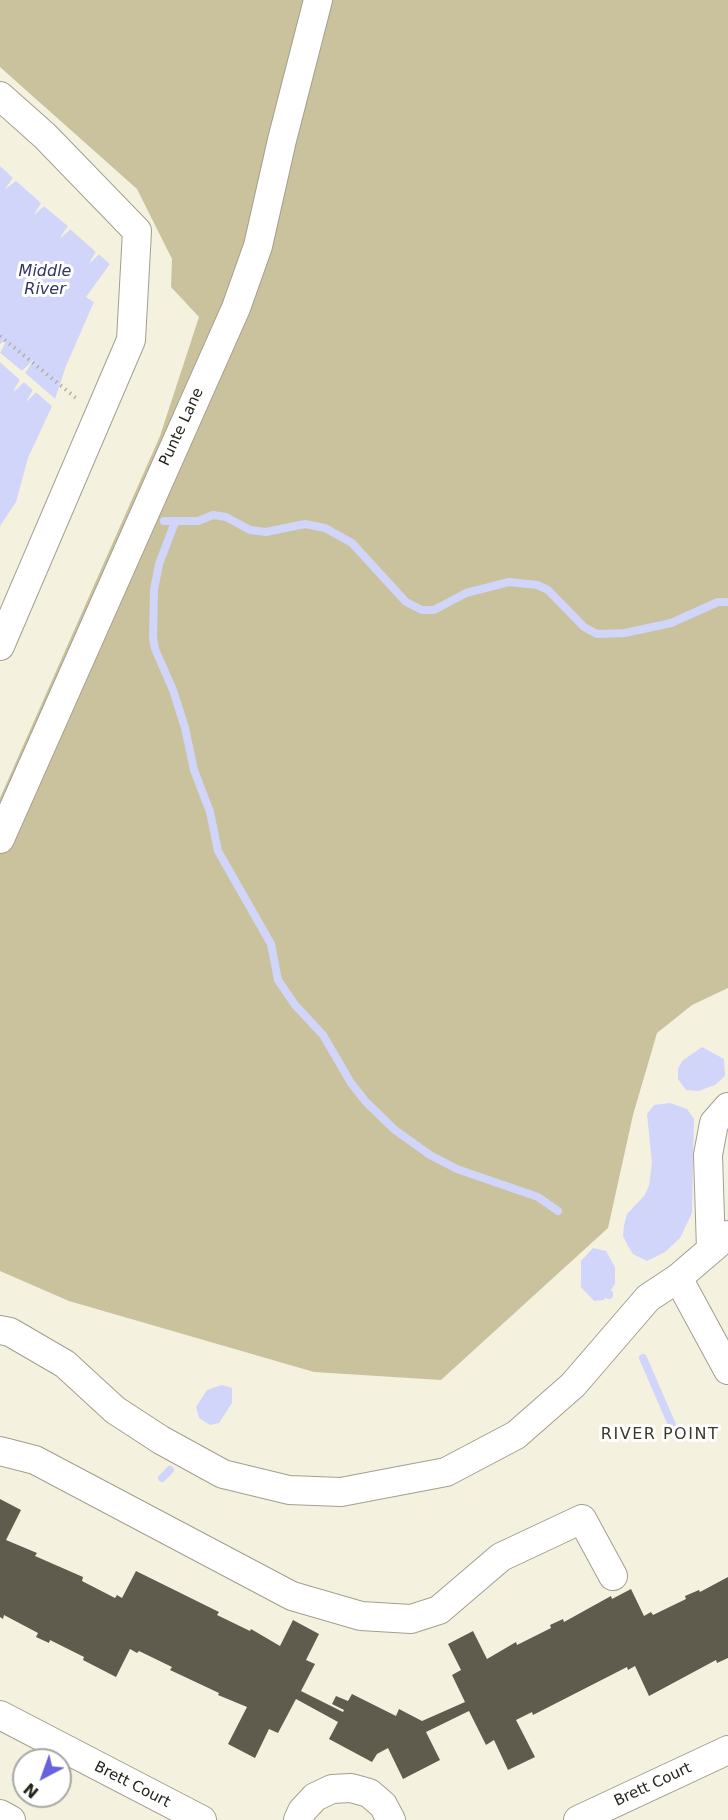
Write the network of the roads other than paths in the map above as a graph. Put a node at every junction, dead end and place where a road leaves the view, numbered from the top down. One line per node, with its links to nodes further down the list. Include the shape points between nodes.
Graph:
1 (318, 0): 4 (street, Punte Lane, via 258,246 236,308)
2 (0, 96): 3 (street, via 45,136 137,231 130,340)
3 (0, 646)
4 (0, 839)
5 (728, 1107): 6 (street, via 714,1123 708,1155)
6 (723, 1240): 7 (street)
7 (678, 1278): 8 (street, via 648,1298 573,1385 516,1435 446,1472 340,1492 289,1490 223,1474 115,1410 65,1364); 9 (street)
8 (0, 1330)
9 (728, 1370)
10 (0, 1451): 11 (street, via 35,1460 292,1596 361,1616 411,1618 439,1610 501,1557 582,1519)
11 (613, 1576)
12 (0, 1715): 16 (street, Brett Court)
13 (728, 1750): 19 (street, Brett Court)
14 (0, 1814): 15 (street)
15 (11, 1820)
16 (202, 1820)
17 (298, 1820): 18 (street, via 315,1797 332,1789 351,1788 369,1793 383,1805)
18 (391, 1820)
19 (578, 1820)

